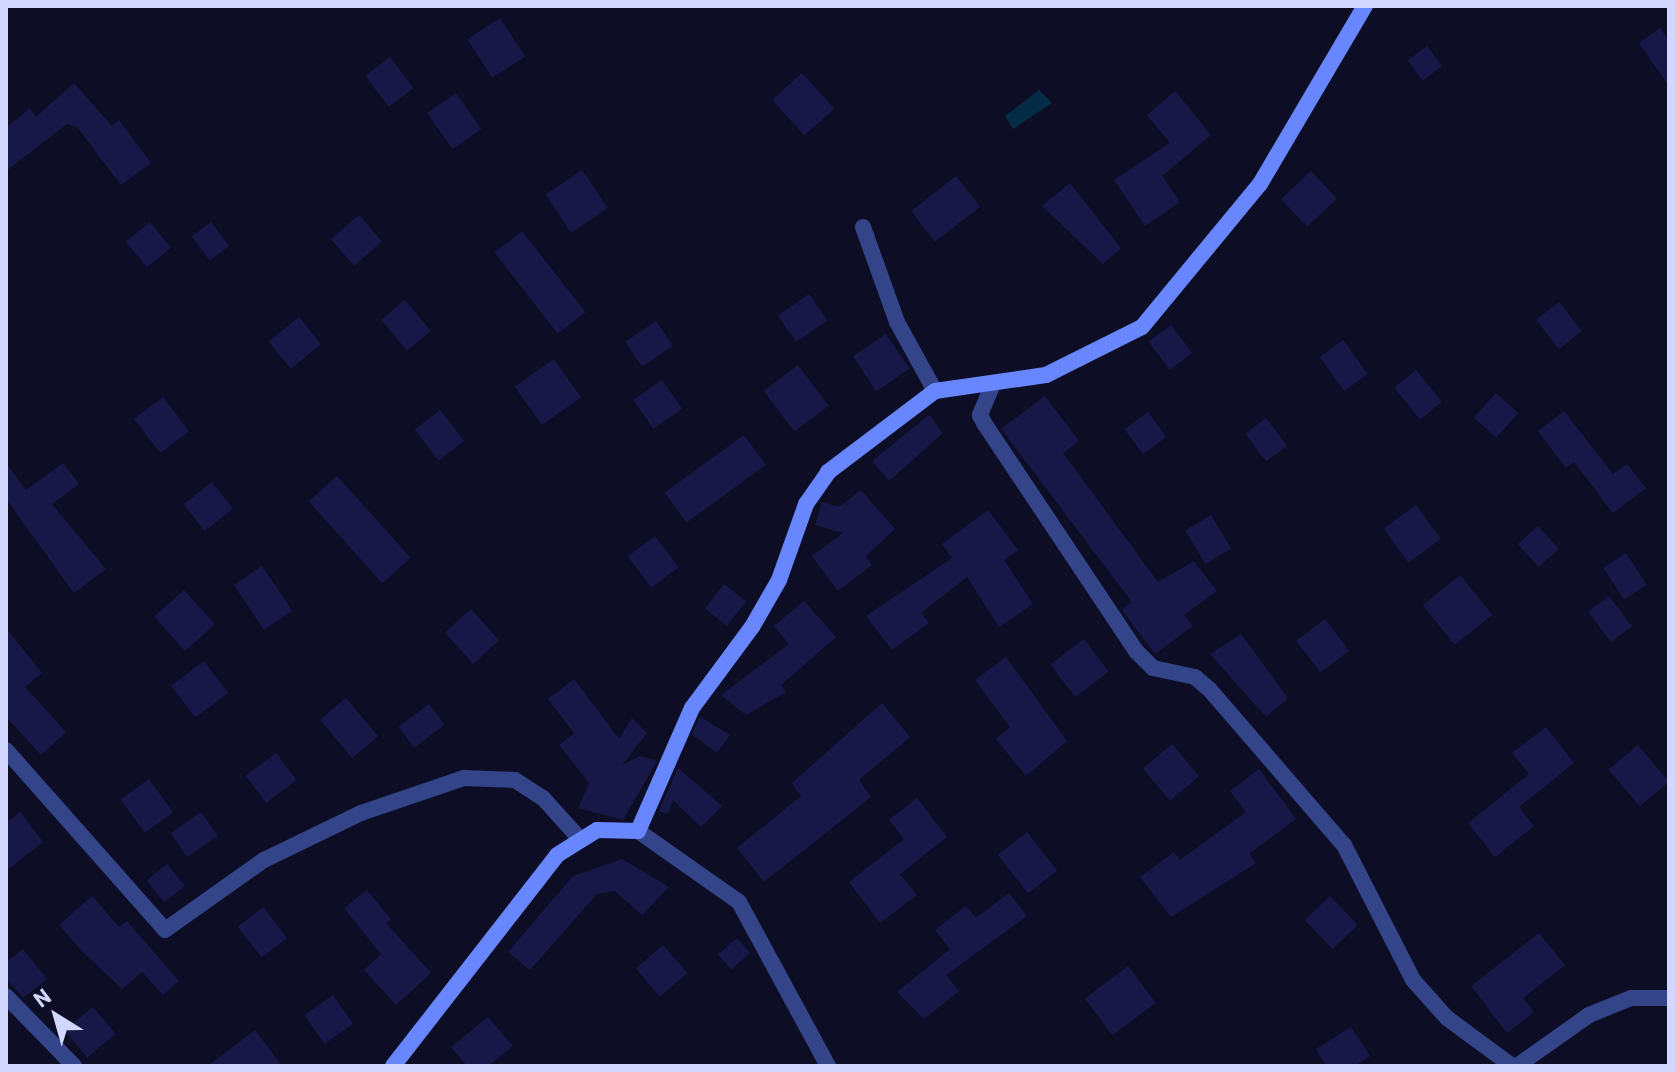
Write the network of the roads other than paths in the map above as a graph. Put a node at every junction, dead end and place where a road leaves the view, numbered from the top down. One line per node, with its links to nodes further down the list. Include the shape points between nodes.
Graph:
1 (1365, 6): 3 (main road, via 1260,184 1142,327 1046,375)
2 (863, 227): 4 (street, via 897,322)
3 (993, 384): 4 (main road); 13 (street, via 980,415 984,423 1136,651 1153,668 1195,677 1210,690 1344,845 1413,980 1447,1018)
4 (935, 391): 6 (main road, via 828,472 806,504 779,580 692,708)
5 (6, 750): 7 (street, via 165,930 264,860 361,813 464,778 515,780 543,798)
6 (638, 831): 7 (main road, via 606,829); 12 (street, via 739,902)
7 (579, 838): 11 (main road, via 557,855)
8 (6, 996): 10 (street)
9 (1669, 998): 13 (street, via 1631,998 1589,1015)
10 (74, 1066)
11 (393, 1066)
12 (828, 1066)
13 (1514, 1066)

